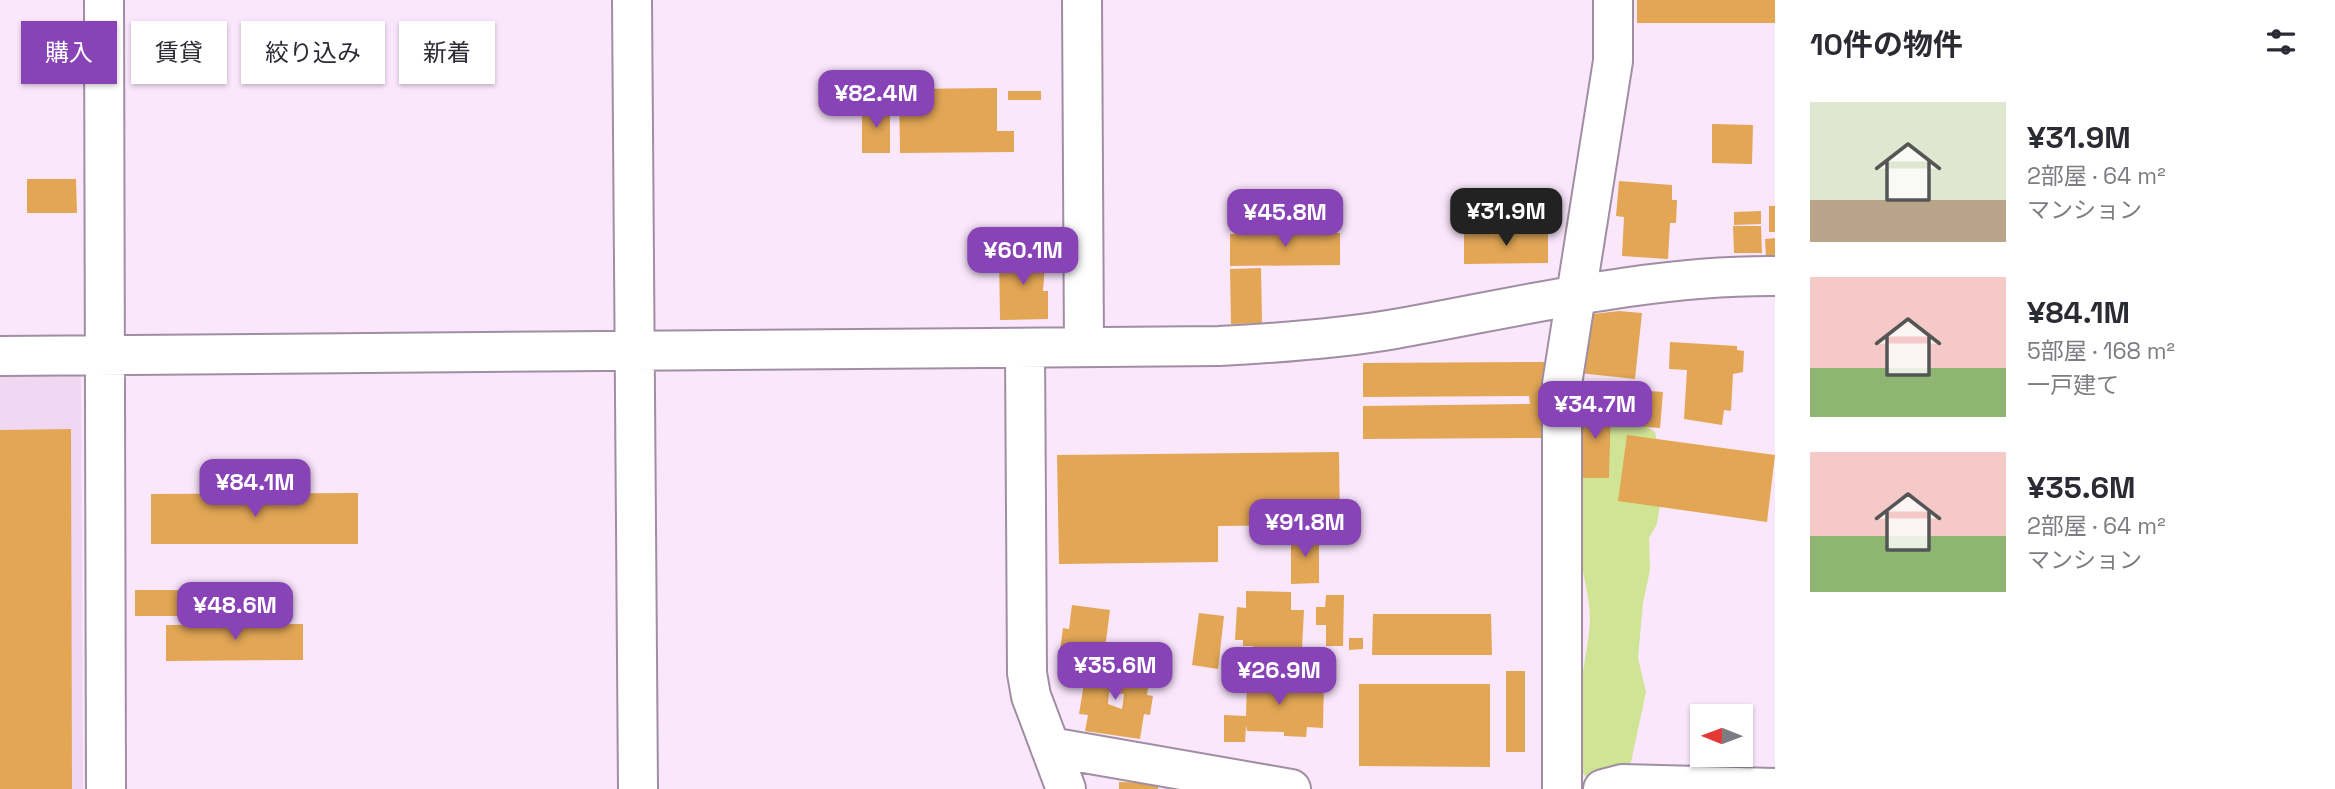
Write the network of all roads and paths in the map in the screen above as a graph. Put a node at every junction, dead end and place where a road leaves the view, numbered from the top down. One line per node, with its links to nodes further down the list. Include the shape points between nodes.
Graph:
1 (104, 0): 10 (street)
2 (632, 0): 9 (street)
3 (1082, 0): 7 (street)
4 (1613, 0): 6 (street, via 1613,61)
5 (1775, 276): 6 (street, via 1742,275)
6 (1576, 295): 7 (street, via 1392,329 1297,341); 18 (street, via 1562,384)
7 (1084, 347): 8 (street)
8 (1025, 348): 9 (street); 12 (street, via 1027,673)
9 (634, 350): 10 (street); 15 (street)
10 (106, 355): 11 (street); 14 (street)
11 (0, 356)
12 (1050, 747): 16 (street); 17 (street)
13 (1775, 788): 19 (street, via 1622,784)
14 (106, 789)
15 (638, 789)
16 (1066, 789)
17 (1291, 789)
18 (1562, 789)
19 (1603, 789)

